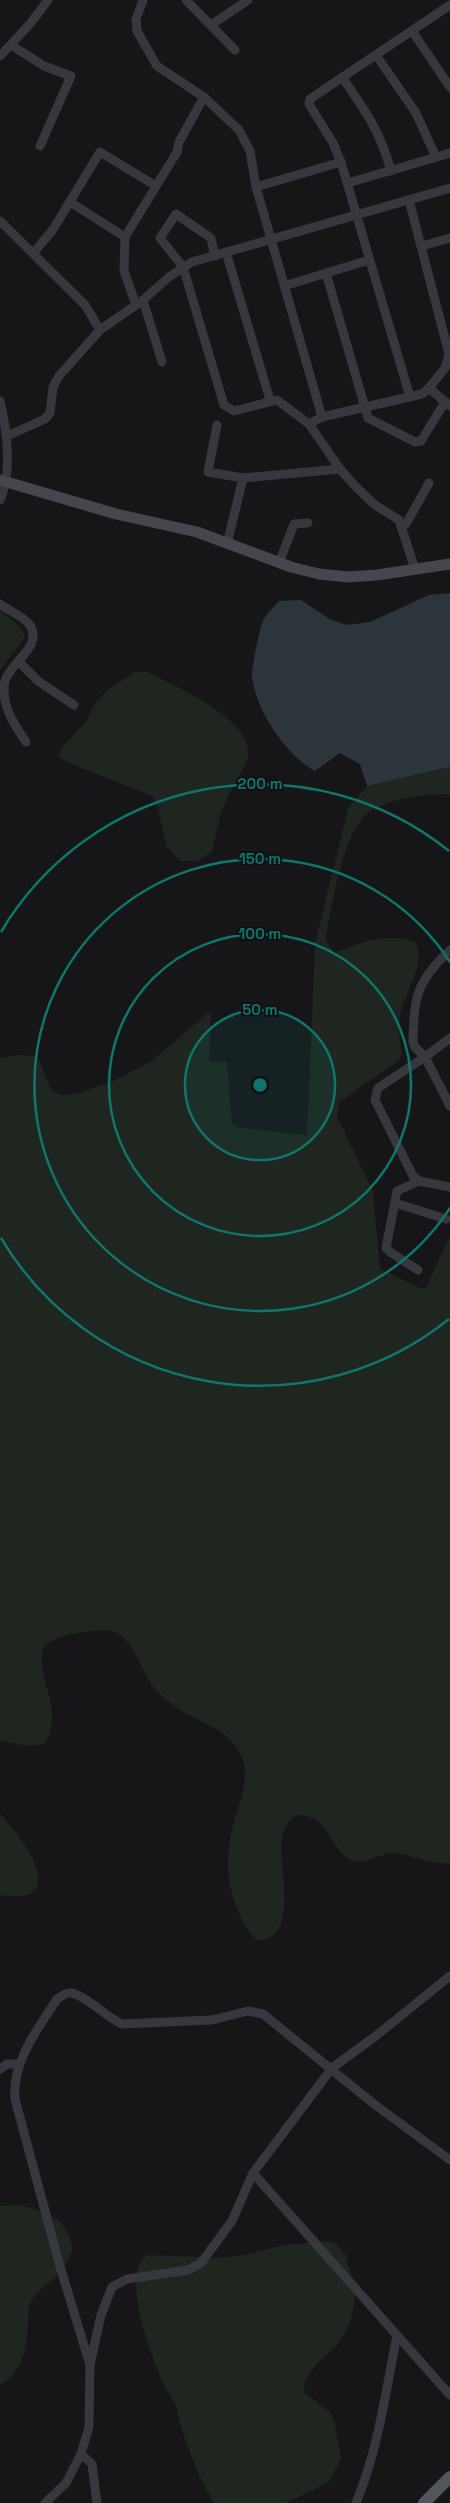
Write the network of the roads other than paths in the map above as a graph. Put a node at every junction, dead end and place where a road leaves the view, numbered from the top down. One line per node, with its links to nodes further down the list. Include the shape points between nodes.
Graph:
1 (48, 0): 8 (street)
2 (143, 0): 14 (street, via 136,19 137,31 157,66)
3 (186, 0): 6 (street)
4 (248, 0): 6 (street)
5 (450, 5): 7 (street)
6 (211, 25): 9 (street)
7 (412, 31): 10 (street); 13 (street)
8 (11, 45): 11 (street); 15 (street, via 44,66 71,76)
9 (235, 50)
10 (376, 55): 12 (street); 17 (street, via 416,113)
11 (0, 56)
12 (342, 77): 18 (street, via 310,98 309,104); 19 (street, via 384,142)
13 (450, 87)
14 (204, 97): 21 (street); 22 (street, via 239,130 250,151)
15 (40, 146)
16 (450, 153): 17 (street)
17 (436, 157): 19 (street)
18 (342, 162): 20 (street); 22 (street)
19 (391, 171): 20 (street)
20 (348, 183): 26 (street)
21 (156, 186): 25 (street, via 100,152); 28 (street)
22 (256, 188): 30 (street)
23 (450, 188): 24 (street)
24 (408, 200): 26 (street); 31 (street)
25 (70, 202): 28 (street); 32 (street)
26 (356, 215): 30 (street); 35 (street)
27 (0, 221): 32 (street)
28 (125, 237): 39 (street, via 124,271)
29 (450, 238): 31 (street)
30 (271, 240): 33 (street); 38 (street)
31 (422, 246): 42 (street, via 449,354 445,368)
32 (34, 252): 40 (street, via 85,305)
33 (226, 252): 34 (street); 44 (street)
34 (215, 256): 36 (street); 36 (street, via 211,238 176,214 160,238)
35 (370, 260): 37 (street); 43 (street)
36 (183, 267): 39 (street); 44 (street, via 224,405 234,411)
37 (326, 273): 38 (street); 47 (street)
38 (284, 286): 48 (street)
39 (139, 302): 40 (street); 41 (street)
40 (100, 330): 51 (street, via 59,376 53,387 50,413 46,419)
41 (162, 362)
42 (429, 388): 43 (street); 46 (street)
43 (410, 397): 47 (street)
44 (270, 400): 49 (street, via 283,402)
45 (0, 401): 51 (street)
46 (447, 404): 47 (street, via 421,441 415,442 368,418)
47 (366, 407): 48 (street)
48 (322, 417): 49 (street)
49 (309, 424): 52 (street)
50 (217, 425): 53 (street, via 208,472)
51 (7, 436): 54 (street)
52 (340, 469): 53 (street); 58 (street, via 374,505 399,520)
53 (243, 478): 59 (street)
54 (3, 481): 56 (street); 59 (street, via 116,514 197,532)
55 (429, 483): 58 (street, via 406,524)
56 (0, 500)
57 (308, 523): 60 (street, via 294,524)
58 (401, 526): 62 (street)
59 (227, 544): 60 (street)
60 (279, 563): 62 (street, via 319,574 348,576)
61 (450, 564): 62 (street)
62 (415, 569)
63 (0, 604): 64 (street, via 29,624 33,635 30,647)
64 (18, 661): 65 (street, via 38,681); 66 (street, via 5,682 6,705 9,717)
65 (74, 705)
66 (26, 742)
67 (450, 950): 69 (street, via 417,993 413,1042)
68 (450, 1038): 69 (street)
69 (425, 1057): 70 (street); 71 (street, via 378,1088 375,1094 375,1100 413,1176)
70 (450, 1106)
71 (419, 1181): 72 (street); 73 (street, via 398,1191)
72 (450, 1188)
73 (395, 1203): 74 (street); 75 (street, via 386,1248)
74 (446, 1219)
75 (418, 1270)
76 (450, 1976): 78 (street)
77 (19, 2064): 78 (street, via 58,1999 66,1993 75,1993 122,2024 212,2020 255,2011 269,2018); 79 (street, via 8,2064); 83 (street, via 14,2084 15,2099)
78 (332, 2068): 80 (street, via 374,2104); 81 (street)
79 (0, 2069)
80 (450, 2160)
81 (253, 2173): 82 (street); 83 (street, via 232,2221 201,2263 188,2270 127,2279 112,2287 101,2314)
82 (397, 2335): 84 (street); 89 (street, via 365,2481)
83 (90, 2365): 85 (street, via 89,2427)
84 (450, 2395)
85 (81, 2454): 87 (street, via 66,2483); 88 (street, via 92,2464)
86 (450, 2477): 90 (main road)
87 (44, 2503)
88 (98, 2503)
89 (356, 2503)
90 (424, 2503)

